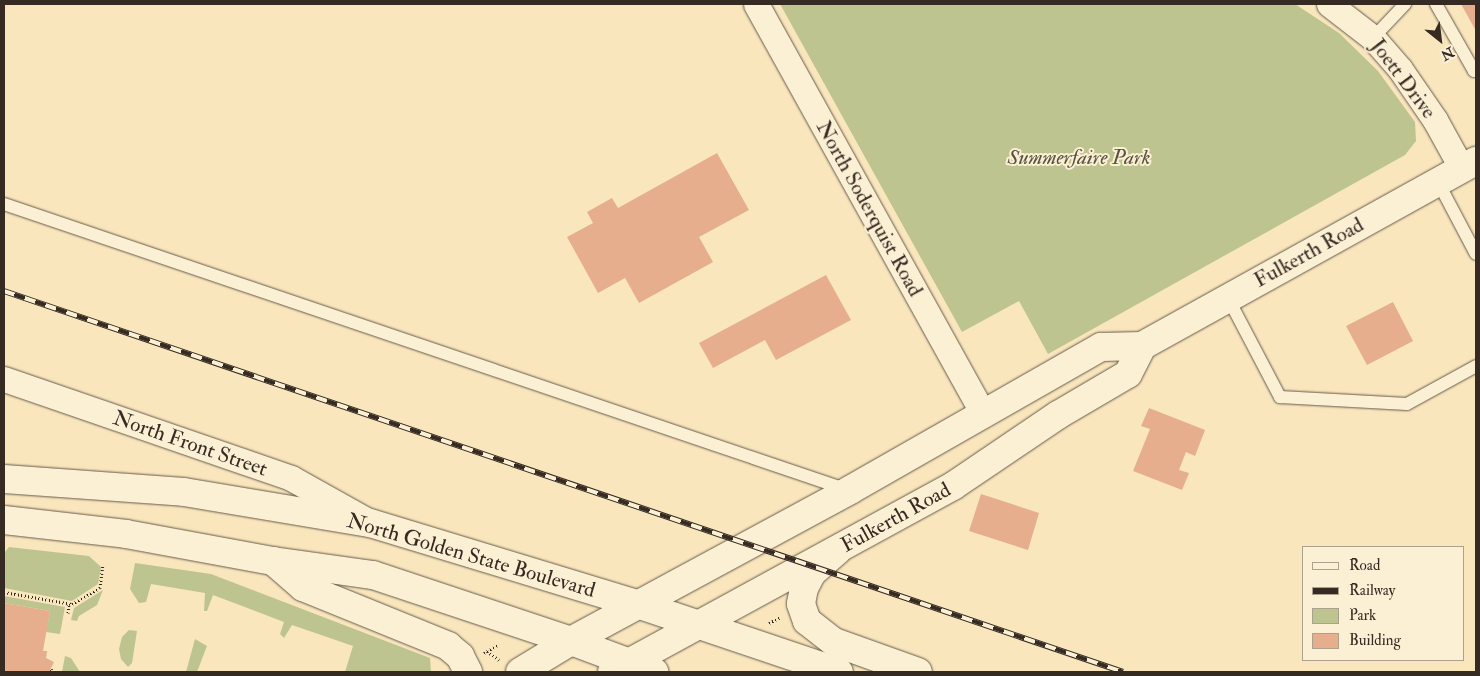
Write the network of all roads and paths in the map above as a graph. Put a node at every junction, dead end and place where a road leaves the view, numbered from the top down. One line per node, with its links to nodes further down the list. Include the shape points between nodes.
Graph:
1 (756, 4): 15 (street, North Soderquist Road)
2 (1328, 4): 5 (street, Joett Drive)
3 (1405, 4): 5 (lane)
4 (1436, 4): 6 (lane)
5 (1373, 38): 7 (street, Joett Drive)
6 (1476, 70)
7 (1469, 165): 8 (main road, Fulkerth Road)
8 (1438, 182): 10 (lane); 11 (main road, Fulkerth Road)
9 (4, 204): 17 (lane)
10 (1476, 254)
11 (1228, 298): 12 (main road, Fulkerth Road); 13 (lane, via 1280,397 1407,404)
12 (1142, 346): 15 (main road, Fulkerth Road, via 1101,347); 20 (main road, Fulkerth Road, via 1128,374 1058,415 953,486)
13 (1476, 366)
14 (4, 379): 19 (street, North Front Street, via 291,478)
15 (983, 414): 17 (main road, Fulkerth Road)
16 (4, 479): 19 (main road, North Golden State Boulevard, via 184,492)
17 (850, 490): 25 (main road, Fulkerth Road)
18 (4, 520): 21 (main road, via 126,534)
19 (370, 523): 25 (main road, North Golden State Boulevard)
20 (837, 551): 29 (main road, Fulkerth Road); 37 (main road, via 812,573 804,588 800,604 808,621 834,642)
21 (273, 561): 30 (main road, via 348,570 398,581); 34 (main road, via 303,588 448,646 460,656)
22 (103, 565): 24 (path, via 100,588)
23 (4, 592): 24 (path)
24 (70, 603): 26 (path)
25 (637, 604): 29 (main road, North Golden State Boulevard); 30 (main road, Fulkerth Road)
26 (68, 613)
27 (782, 616): 28 (path)
28 (767, 624)
29 (700, 626): 33 (main road, Fulkerth Road); 36 (main road, North Golden State Boulevard)
30 (572, 641): 32 (main road, Fulkerth Road); 33 (main road)
31 (487, 651): 32 (path)
32 (510, 666)
33 (620, 668): 35 (main road)
34 (468, 672)
35 (654, 672)
36 (839, 672)
37 (918, 672)

